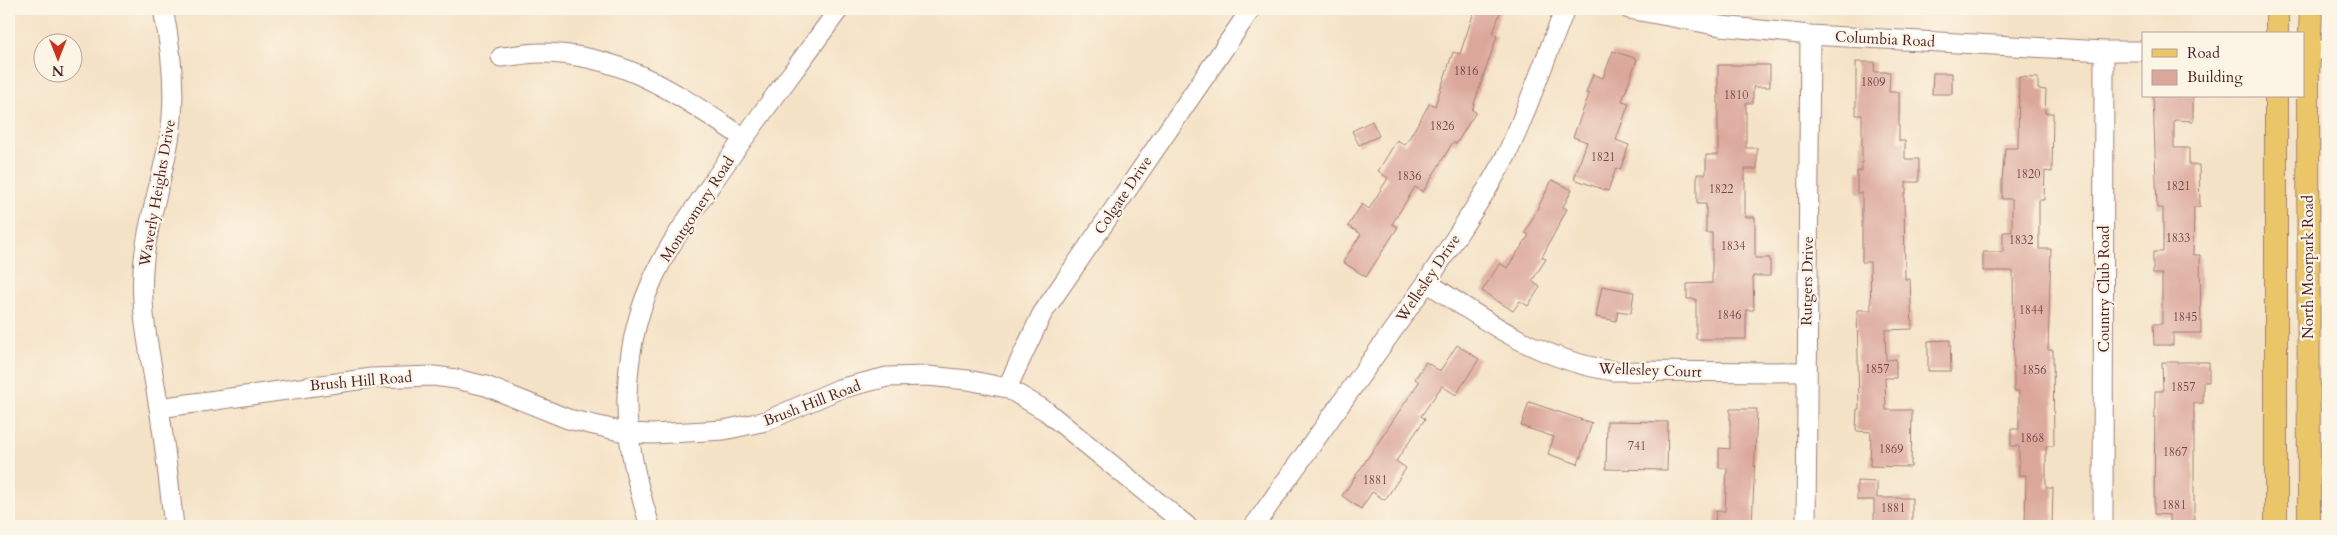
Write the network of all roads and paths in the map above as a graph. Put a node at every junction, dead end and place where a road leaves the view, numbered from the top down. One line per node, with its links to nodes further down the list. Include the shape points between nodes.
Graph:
1 (163, 9): 19 (street, Waverly Heights Drive, via 171,50 170,139 146,242 143,272 144,313)
2 (839, 9): 15 (street, Montgomery Road)
3 (1250, 9): 18 (street, Colgate Drive, via 1042,314)
4 (1565, 9): 16 (street, Wellesley Drive, via 1506,156)
5 (1629, 9): 9 (street, Columbia Road, via 1722,26)
6 (2277, 9): 8 (main road)
7 (2311, 9): 10 (main road, North Moorpark Road)
8 (2276, 32)
9 (1810, 35): 11 (street, Columbia Road); 17 (street, Rutgers Drive)
10 (2314, 50): 28 (main road, North Moorpark Road)
11 (2104, 51): 12 (street, Columbia Road); 26 (street, Country Club Road)
12 (2142, 51)
13 (501, 57): 15 (street, via 539,53 594,59 622,68 656,81)
14 (2276, 98): 27 (main road)
15 (744, 138): 20 (street, Montgomery Road, via 678,232 650,285 631,356 627,397)
16 (1427, 282): 17 (street, Wellesley Court, via 1518,341 1589,368 1614,371); 24 (street, Wellesley Drive)
17 (1806, 372): 25 (street, Rutgers Drive)
18 (1007, 388): 20 (street, Brush Hill Road, via 928,376 886,377 839,389 766,422 724,430); 23 (street, Brush Hill Road, via 1046,411)
19 (159, 408): 20 (street, Brush Hill Road, via 372,378 434,376 486,386 568,419); 21 (street, Waverly Heights Drive)
20 (629, 433): 22 (street, Montgomery Road, via 636,483)
21 (174, 526)
22 (650, 526)
23 (1187, 526)
24 (1254, 526)
25 (1806, 526)
26 (2103, 526)
27 (2276, 526)
28 (2309, 526)

